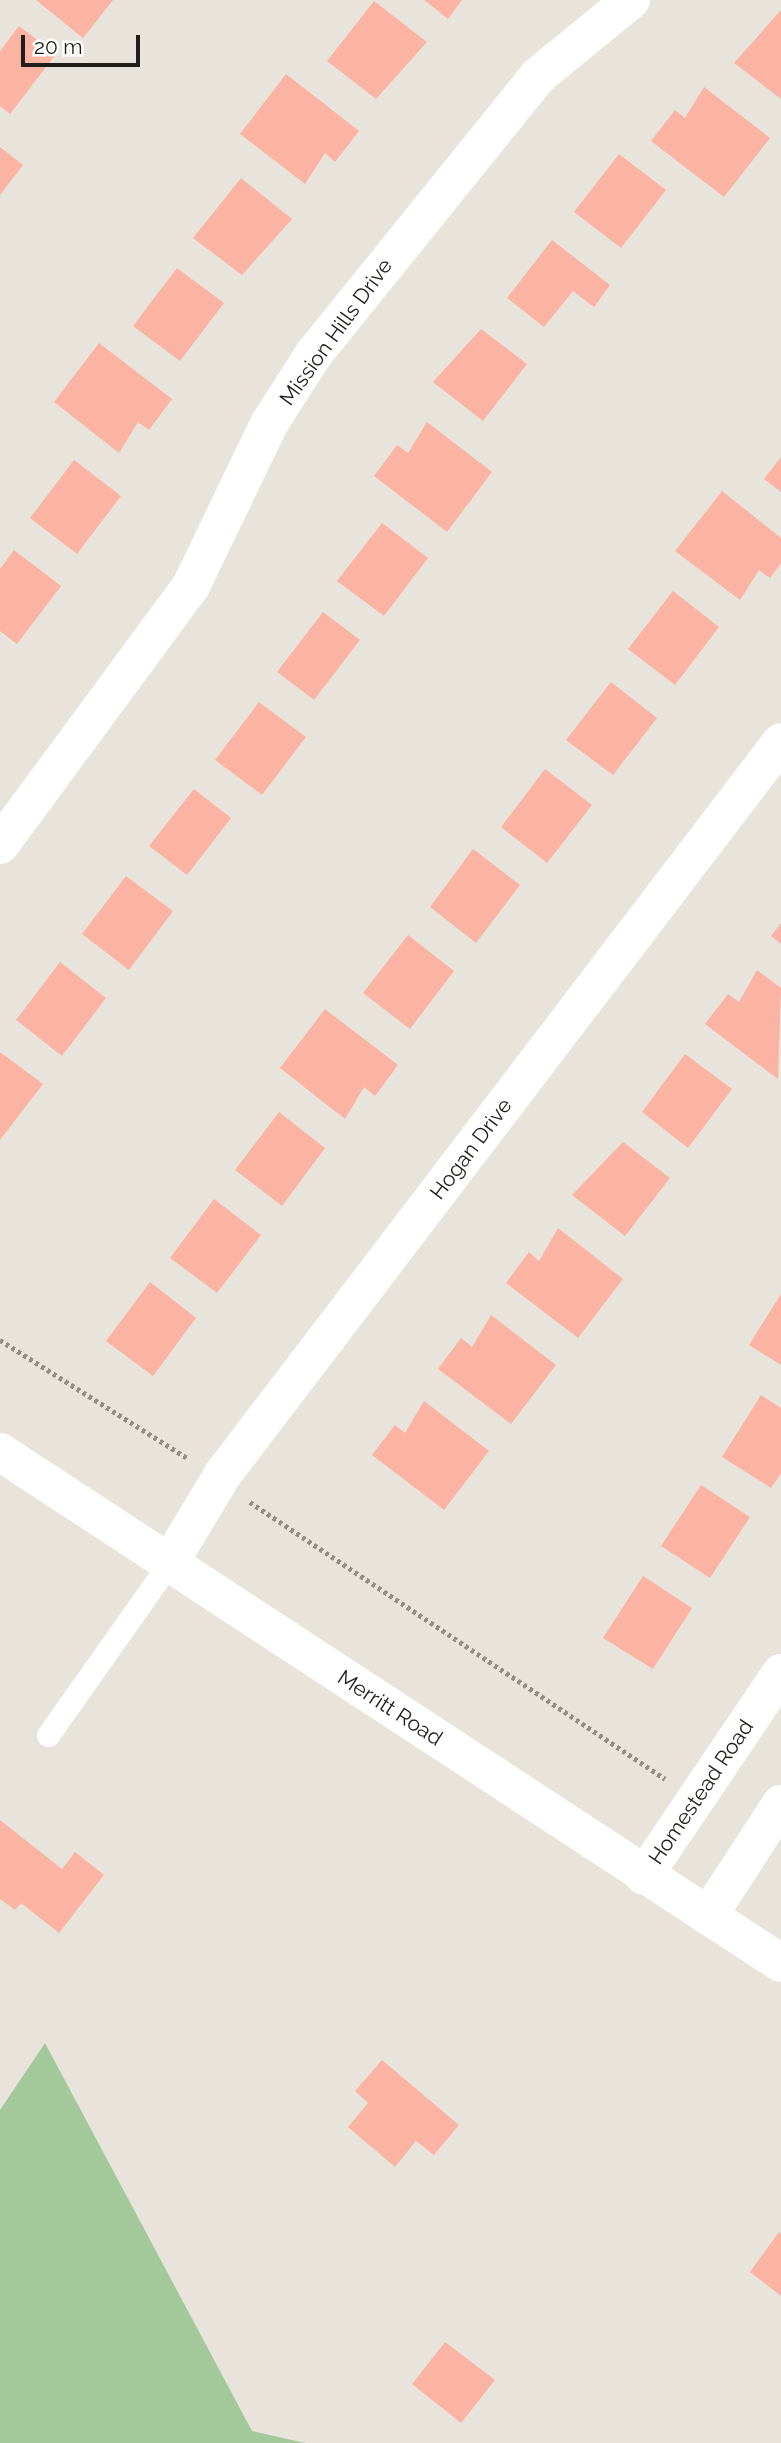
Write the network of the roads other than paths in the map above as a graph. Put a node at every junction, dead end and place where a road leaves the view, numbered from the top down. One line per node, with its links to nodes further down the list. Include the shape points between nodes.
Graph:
1 (631, 0): 3 (street, Mission Hills Drive, via 538,76 313,355 270,424 191,586)
2 (781, 742): 5 (street, Hogan Drive, via 223,1474)
3 (0, 845)
4 (0, 1452): 5 (street, Merritt Road)
5 (170, 1562): 7 (lane); 9 (street, Merritt Road)
6 (781, 1673): 9 (street, Homestead Road)
7 (48, 1735)
8 (781, 1804): 10 (street)
9 (644, 1876): 10 (street, Merritt Road)
10 (708, 1916): 11 (street, Merritt Road)
11 (781, 1963)

